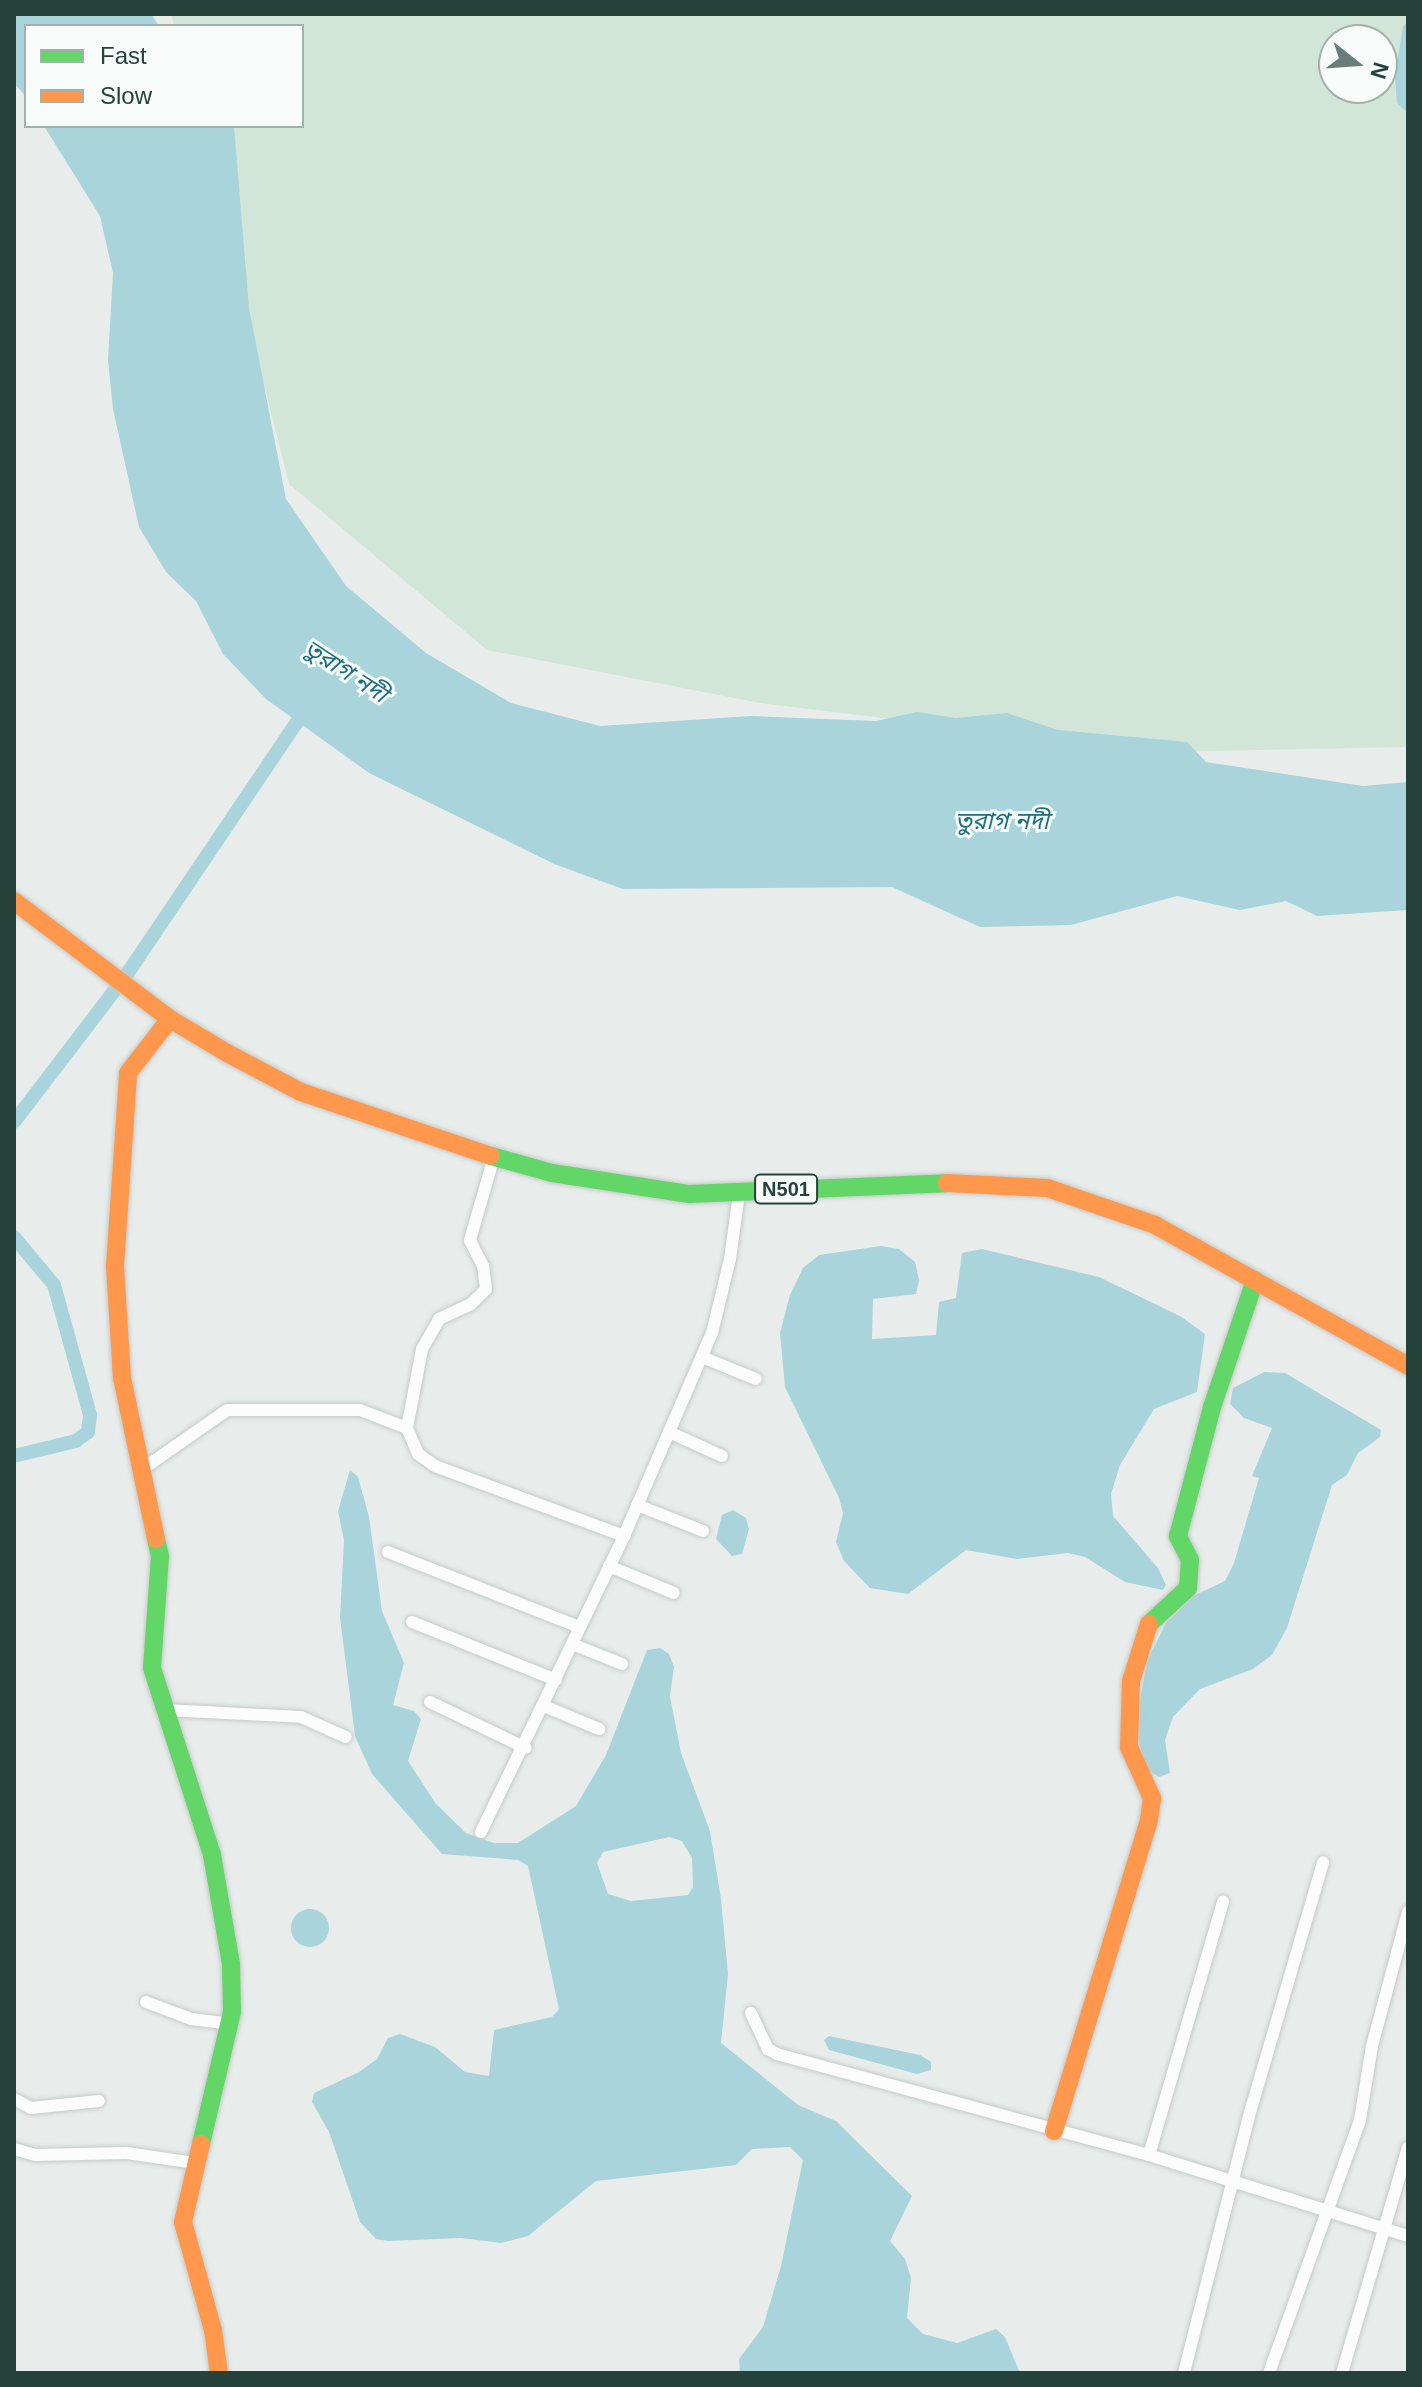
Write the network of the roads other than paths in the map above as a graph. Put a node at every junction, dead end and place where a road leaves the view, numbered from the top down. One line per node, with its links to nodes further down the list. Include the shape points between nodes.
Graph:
1 (14, 901): 2 (main road, N501)
2 (164, 1014): 3 (main road, N501, via 301,1092); 12 (main road, via 128,1073 117,1203 122,1378)
3 (494, 1157): 4 (main road, N501, via 616,1185 689,1194); 9 (street, via 470,1240 486,1289 471,1304 439,1319 422,1349)
4 (739, 1193): 5 (main road, N501, via 941,1183 1047,1188 1155,1225); 6 (street, via 730,1259)
5 (1255, 1280): 7 (main road, N501); 39 (main road, via 1212,1407 1178,1536 1190,1560 1188,1588 1150,1622 1131,1681 1129,1747 1152,1798 1149,1820)
6 (702, 1357): 8 (street); 10 (street)
7 (1408, 1366)
8 (756, 1379)
9 (407, 1428): 12 (street, via 360,1410 227,1410); 15 (street, via 418,1454 435,1466)
10 (669, 1432): 11 (street); 13 (street)
11 (722, 1456)
12 (144, 1468): 26 (main road, via 162,1584 152,1668)
13 (637, 1505): 14 (street); 15 (street)
14 (703, 1531)
15 (624, 1536): 17 (street)
16 (388, 1552): 20 (street)
17 (609, 1566): 18 (street); 20 (street)
18 (674, 1593)
19 (412, 1622): 23 (street)
20 (579, 1627): 21 (street)
21 (572, 1644): 22 (street); 23 (street)
22 (622, 1664)
23 (556, 1680): 25 (street)
24 (430, 1702): 29 (street)
25 (544, 1706): 27 (street); 29 (street)
26 (165, 1710): 28 (street, via 301,1717); 36 (main road, via 212,1855 231,1964)
27 (599, 1729)
28 (346, 1737)
29 (526, 1748): 30 (street)
30 (481, 1832)
31 (1323, 1862): 44 (street)
32 (1223, 1902): 42 (street)
33 (1408, 1912): 45 (street, via 1372,2046 1360,2120)
34 (146, 2002): 36 (street, via 191,2019)
35 (751, 2013): 39 (street, via 768,2049 777,2054)
36 (230, 2024): 43 (main road)
37 (14, 2099): 38 (street, via 31,2108)
38 (99, 2101)
39 (1054, 2131): 42 (street)
40 (1408, 2147): 46 (street)
41 (14, 2149): 43 (street, via 35,2155 127,2153)
42 (1149, 2155): 44 (street)
43 (195, 2163): 48 (main road, via 183,2222 213,2330)
44 (1234, 2183): 45 (street); 49 (street)
45 (1331, 2211): 46 (street); 50 (street)
46 (1382, 2231): 47 (street); 51 (street)
47 (1408, 2236)
48 (219, 2373)
49 (1184, 2373)
50 (1269, 2373)
51 (1342, 2373)

